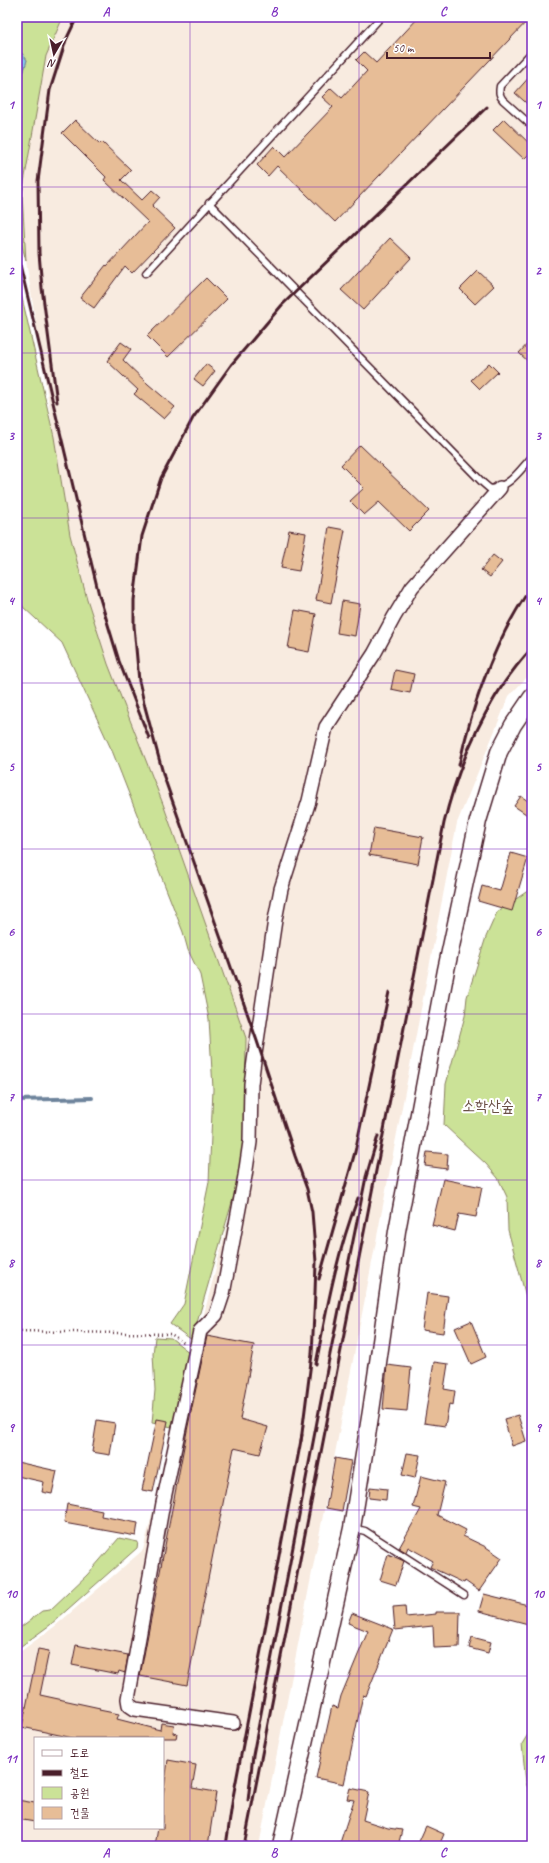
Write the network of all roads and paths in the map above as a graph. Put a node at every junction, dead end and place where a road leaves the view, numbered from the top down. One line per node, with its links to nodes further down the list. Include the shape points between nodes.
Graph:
1 (382, 17): 4 (lane)
2 (532, 52): 3 (lane, via 499,90 503,100)
3 (532, 126)
4 (209, 203): 5 (lane); 7 (lane, via 483,483 490,488)
5 (146, 273)
6 (532, 457): 7 (lane, via 506,485)
7 (500, 488): 10 (street, via 412,587 374,654 326,727 309,801 281,889 275,920 254,1061 250,1142 223,1294 216,1315 200,1331)
8 (531, 700): 11 (street, via 506,738 491,776 478,821 458,912 396,1231)
9 (17, 1330): 10 (path, via 171,1334)
10 (196, 1352): 13 (street, via 163,1503 128,1699 129,1705 135,1709)
11 (352, 1528): 12 (lane, via 364,1531); 14 (street)
12 (464, 1595)
13 (234, 1724)
14 (280, 1846)

